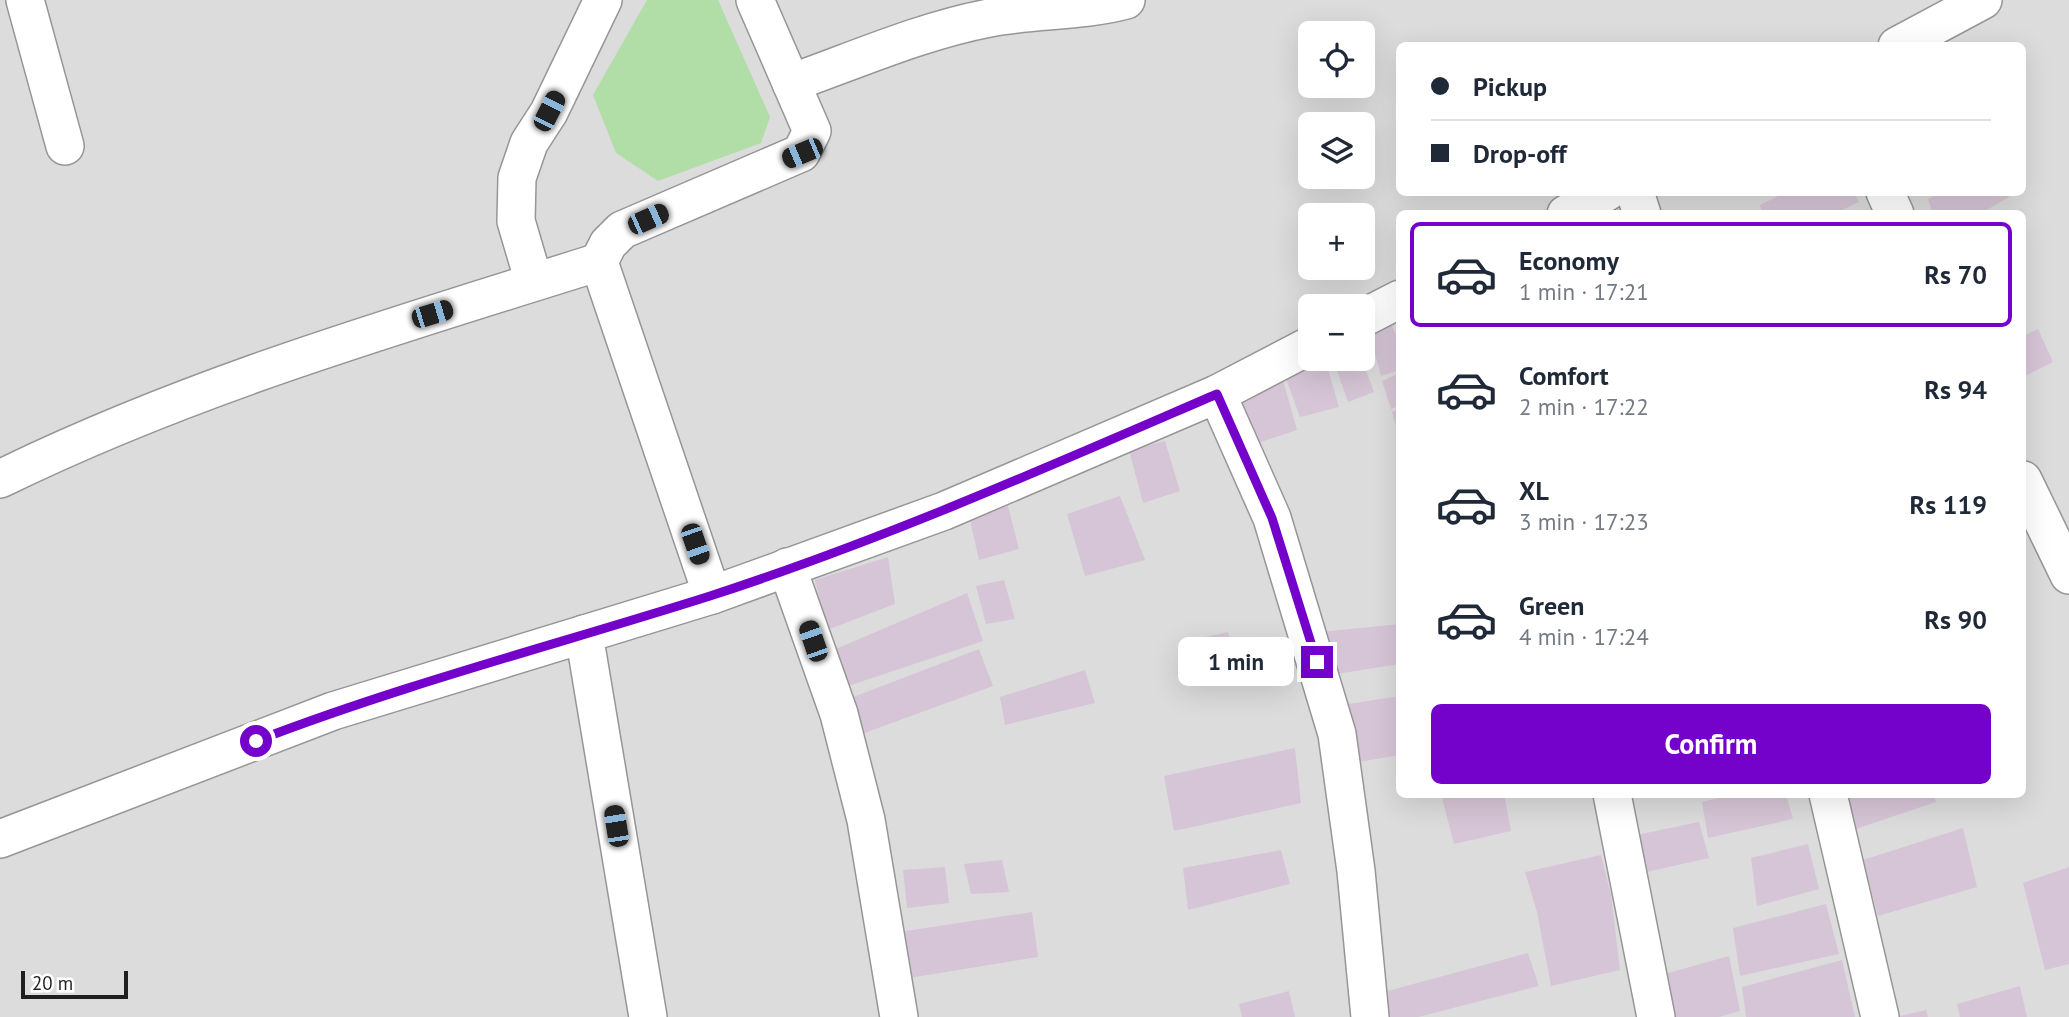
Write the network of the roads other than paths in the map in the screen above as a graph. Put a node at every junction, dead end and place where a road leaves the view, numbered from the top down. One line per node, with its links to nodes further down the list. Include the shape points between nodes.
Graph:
1 (25, 0): 8 (street)
2 (603, 0): 12 (street, via 529,143 517,178 516,221)
3 (755, 0): 7 (street)
4 (1126, 0): 7 (street, via 1097,8 992,17 951,26)
5 (1983, 0): 6 (street)
6 (1904, 42)
7 (791, 83): 11 (street, via 812,131 802,153 622,230)
8 (65, 146)
9 (1600, 196): 10 (street)
10 (1573, 210)
11 (599, 262): 12 (street); 21 (street)
12 (534, 282): 17 (street, via 301,356 136,417)
13 (1396, 301): 14 (street)
14 (1375, 312)
15 (1298, 352): 16 (street)
16 (1217, 394): 19 (street, via 944,511); 28 (street, via 1272,518 1337,734)
17 (0, 479)
18 (2026, 486): 20 (street)
19 (787, 568): 21 (street); 27 (street, via 839,714 866,820)
20 (2069, 575)
21 (712, 595): 22 (street)
22 (584, 634): 25 (street, via 333,711); 26 (street)
23 (1613, 798): 29 (street)
24 (1829, 798): 30 (street)
25 (0, 839)
26 (648, 1017)
27 (899, 1017)
28 (1370, 1017)
29 (1656, 1017)
30 (1880, 1017)

